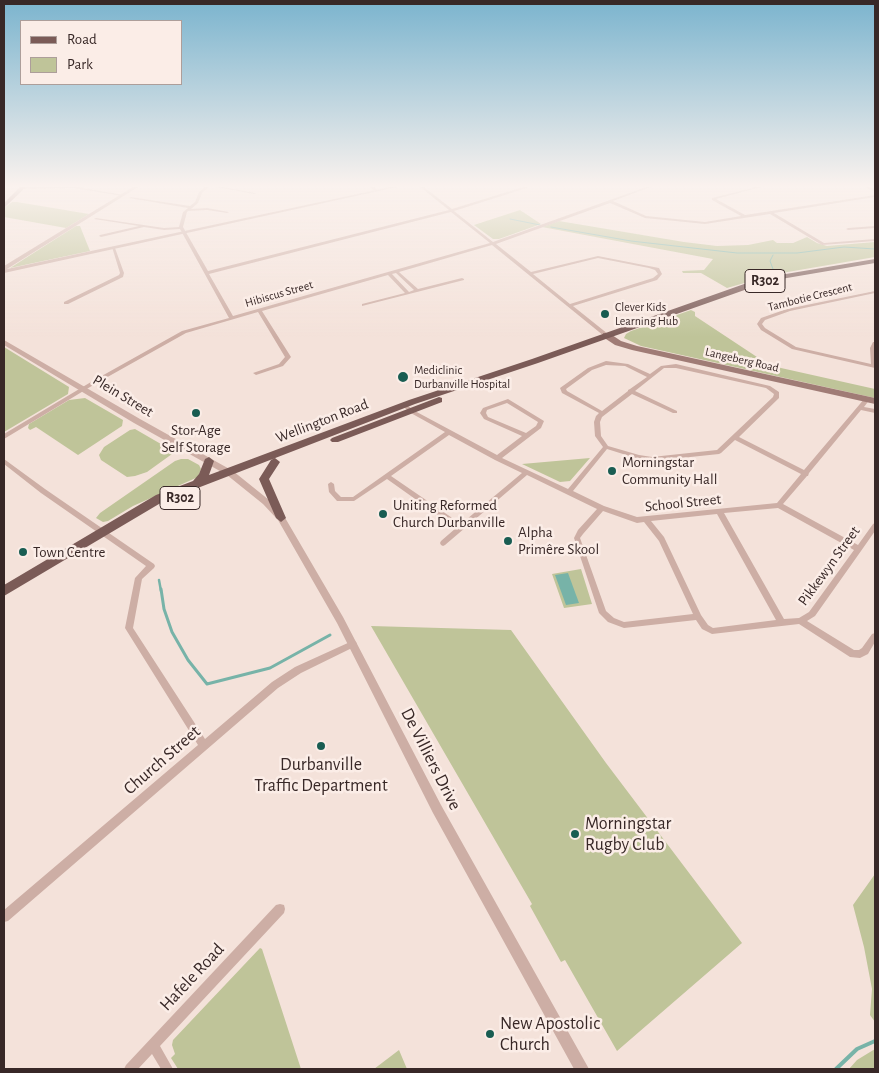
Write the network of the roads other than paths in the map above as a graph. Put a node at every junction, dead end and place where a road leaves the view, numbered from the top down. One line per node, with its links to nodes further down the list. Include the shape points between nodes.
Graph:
1 (56, 237): 12 (street)
2 (155, 237): 10 (street)
3 (187, 237): 14 (street)
4 (348, 237): 14 (street)
5 (483, 237): 9 (street)
6 (511, 237): 9 (street, Hibiscus Street)
7 (810, 237): 8 (street, via 827,245)
8 (875, 240)
9 (492, 244): 13 (street, Hibiscus Street); 16 (street)
10 (113, 248): 12 (street); 21 (street, via 121,276)
11 (875, 261): 26 (main road, Wellington Road / R302, via 757,283)
12 (4, 270)
13 (396, 270): 15 (street, Hibiscus Street); 18 (street)
14 (207, 273): 25 (street)
15 (389, 273): 20 (street); 24 (street, Hibiscus Street)
16 (530, 274): 23 (street); 23 (street, via 598,257 650,267 660,274 655,279)
17 (462, 279): 18 (street)
18 (417, 291): 20 (street)
19 (875, 292): 29 (street, Tambotie Crescent, via 789,310 758,324 794,348)
20 (408, 293): 22 (street)
21 (66, 303)
22 (364, 306)
23 (569, 306): 26 (street)
24 (259, 310): 25 (street, Hibiscus Street); 30 (street, via 288,356 281,365)
25 (232, 318): 32 (street, Hibiscus Street, via 179,334)
26 (606, 335): 34 (main road, Langeberg Road, via 635,348); 35 (main road, Wellington Road / R302)
27 (4, 342): 32 (street, Plein Street)
28 (875, 344): 29 (street)
29 (875, 366)
30 (256, 373)
31 (650, 376): 33 (street); 39 (street, via 626,365 606,363 563,388 564,392); 43 (street, via 661,368 672,366 768,387 777,393 776,398)
32 (83, 388): 42 (street, Hibiscus Street); 47 (street, Plein Street)
33 (630, 391): 38 (street); 39 (street)
34 (871, 400): 36 (street)
35 (413, 408): 40 (street, School Street); 48 (main road, Wellington Road / R302); 51 (main road, Wellington Road / R302)
36 (862, 408): 37 (street); 50 (street)
37 (875, 411)
38 (675, 412)
39 (602, 413): 44 (street, via 598,429)
40 (449, 432): 45 (street, School Street); 52 (street)
41 (526, 436): 41 (street, via 541,425 539,418 508,401 484,410 486,418); 45 (street)
42 (4, 437)
43 (736, 438): 44 (street, via 717,453 675,458 643,458); 50 (street)
44 (606, 447): 55 (street)
45 (497, 458): 49 (street, School Street)
46 (4, 461): 64 (street)
47 (209, 461): 51 (street, Plein Street); 54 (main road, via 204,476)
48 (275, 462): 51 (main road, Wellington Road / R302); 59 (main road, via 264,479)
49 (527, 472): 55 (street, School Street); 63 (street)
50 (806, 474): 56 (street)
51 (233, 475): 54 (main road, Wellington Road / R302); 59 (street, De Villiers Drive); 60 (main road, Wellington Road / R302)
52 (387, 476): 53 (street, via 357,498 348,500 336,496 331,491); 63 (street)
53 (331, 484)
54 (193, 486): 60 (main road, Wellington Road / R302, via 150,503)
55 (569, 492): 57 (street, School Street)
56 (779, 505): 58 (street, School Street); 66 (street)
57 (602, 508): 61 (street, School Street, via 632,520); 68 (street, via 577,538 601,609 607,617 624,625)
58 (719, 511): 61 (street, School Street); 70 (street)
59 (281, 518): 72 (street, De Villiers Drive)
60 (124, 520): 64 (main road, Wellington Road / R302)
61 (646, 520): 68 (street, via 662,539)
62 (875, 526): 66 (street, Pikkewyn Street)
63 (462, 528): 65 (street)
64 (104, 532): 67 (main road, Wellington Road / R302); 73 (street, via 151,566 138,578 130,632)
65 (443, 543)
66 (859, 549): 69 (street, Pikkewyn Street, via 812,614)
67 (4, 591)
68 (698, 617): 70 (street, Pikkewyn Street, via 712,631)
69 (800, 621): 70 (street, Pikkewyn Street); 71 (street, via 853,654 865,651)
70 (782, 623)
71 (875, 636)
72 (353, 644): 73 (street, Church Street, via 285,678); 79 (street, De Villiers Drive, via 437,809)
73 (204, 746): 75 (street, Church Street)
74 (280, 909): 76 (street, Hafele Road)
75 (4, 916)
76 (153, 1045): 77 (street, Hafele Road); 78 (street)
77 (130, 1069)
78 (167, 1069)
79 (582, 1069)

